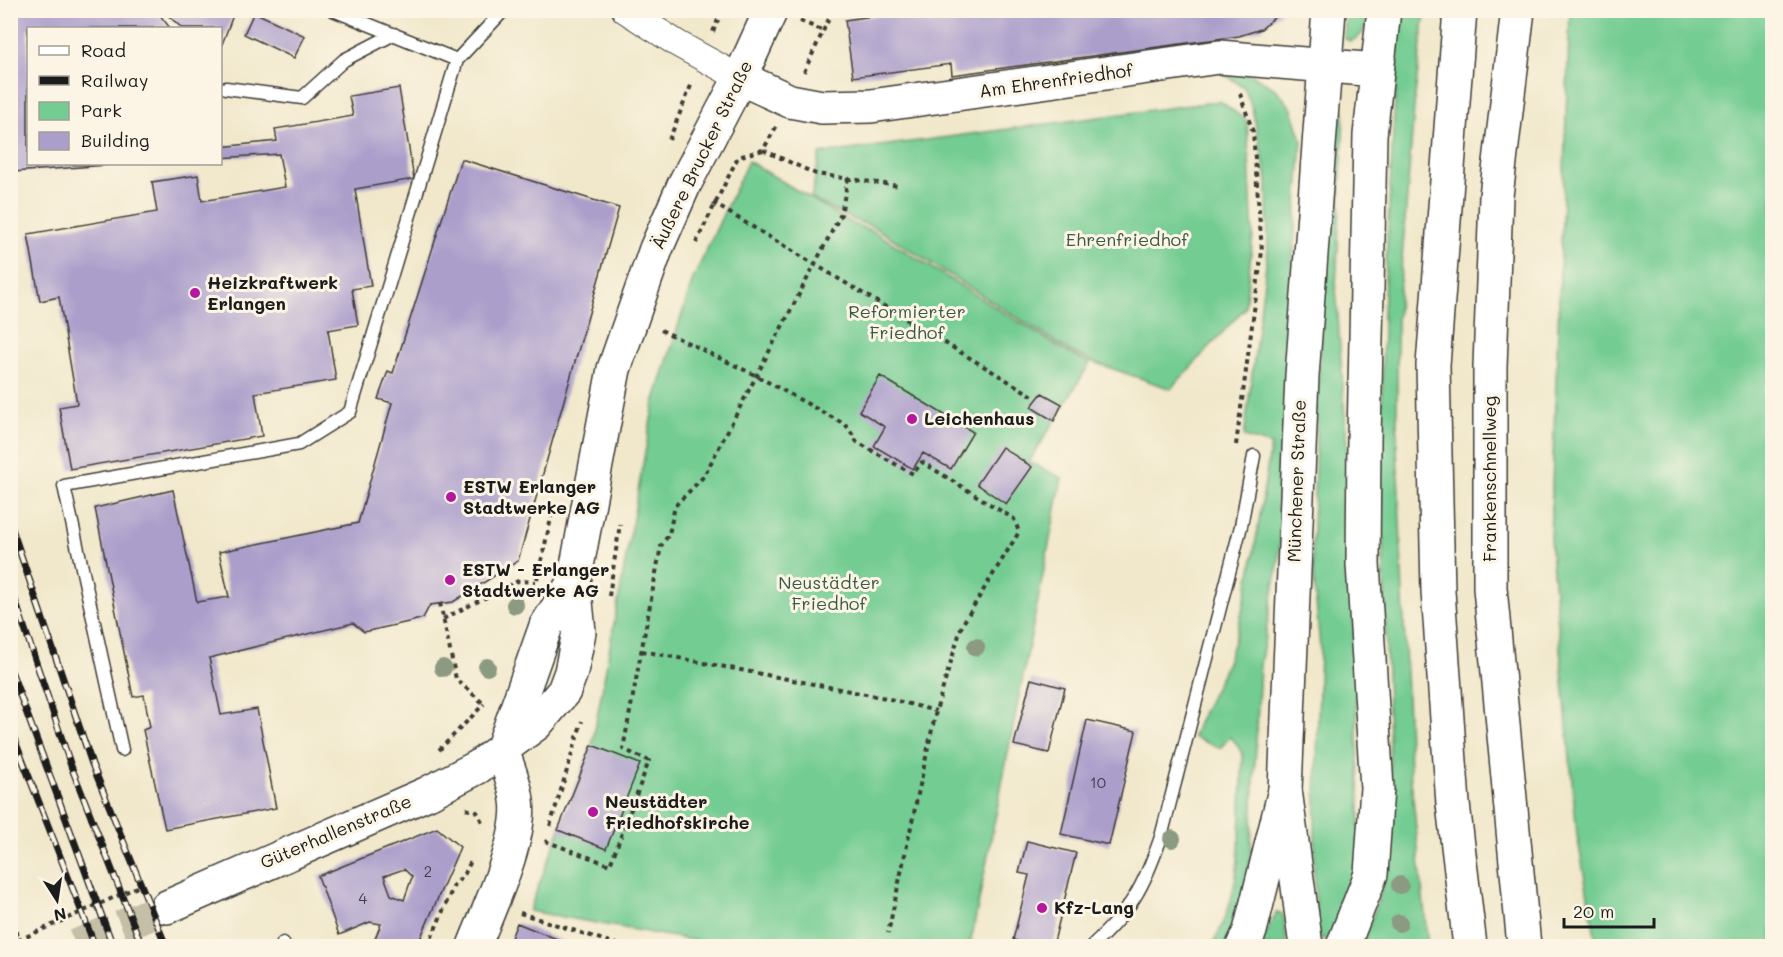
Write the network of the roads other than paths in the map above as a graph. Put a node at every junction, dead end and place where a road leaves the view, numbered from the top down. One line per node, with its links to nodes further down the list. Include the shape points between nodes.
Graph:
1 (333, 10): 9 (lane)
2 (504, 10): 10 (lane)
3 (625, 10): 13 (street)
4 (771, 10): 13 (main road, Äußere Brucker Straße)
5 (1329, 10): 11 (main road, Münchener Straße)
6 (1384, 10): 12 (main road)
7 (1460, 10): 25 (main road, via 1433,365 1438,591 1453,804)
8 (1518, 10): 26 (main road, Frankenschnellweg, via 1497,196 1490,367 1490,588)
9 (394, 34): 10 (lane); 14 (lane, via 344,60 302,98)
10 (457, 60): 16 (lane, via 350,412 299,444 64,486)
11 (1324, 65): 12 (main road, Am Ehrenfriedhof); 13 (main road, Am Ehrenfriedhof, via 1220,57 871,106 822,107 790,101); 18 (main road, Münchener Straße, via 1302,376)
12 (1377, 70): 24 (main road, via 1370,135 1363,541 1377,788 1371,874)
13 (740, 78): 17 (main road, Äußere Brucker Straße, via 684,185 614,369 574,582 579,632 571,672 564,691 536,724)
14 (226, 88)
15 (1254, 456): 21 (lane, via 1241,526 1161,837 1145,883 1121,919)
16 (122, 750)
17 (502, 751): 19 (main road, Güterhallenstraße, via 428,793); 20 (main road, via 515,790 517,822)
18 (1285, 790): 22 (main road, Münchener Straße); 23 (main road)
19 (167, 907)
20 (474, 946)
21 (1092, 946)
22 (1243, 946)
23 (1306, 946)
24 (1343, 946)
25 (1470, 946)
26 (1524, 946)

